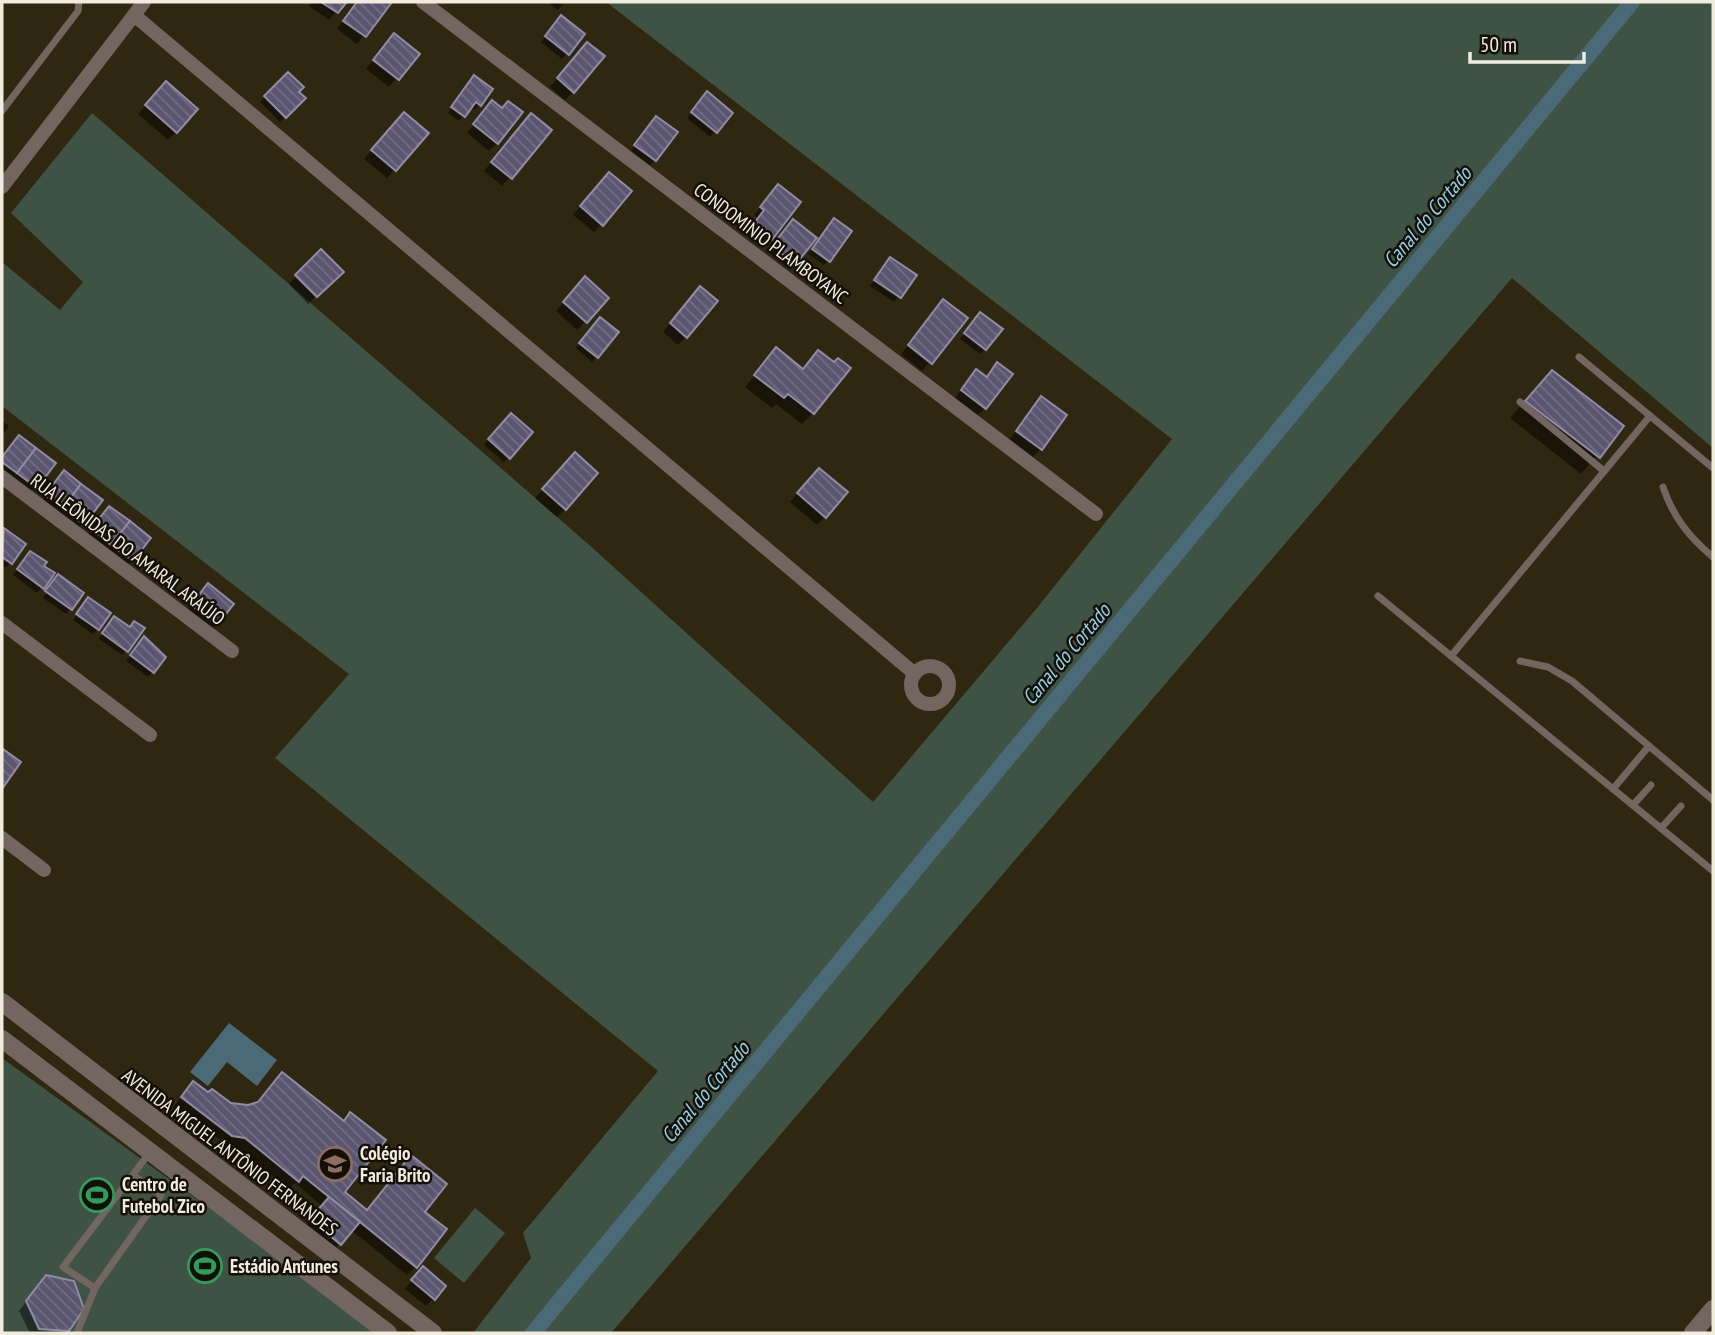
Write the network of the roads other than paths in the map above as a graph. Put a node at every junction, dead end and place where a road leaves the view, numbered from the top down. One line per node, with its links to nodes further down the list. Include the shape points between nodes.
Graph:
1 (79, 2): 5 (lane, via 78,10)
2 (144, 2): 4 (street)
3 (423, 2): 14 (street, CONDOMINIO PLAMBOYANC)
4 (134, 15): 6 (street); 21 (street)
5 (2, 111)
6 (2, 187)
7 (1579, 357): 9 (lane)
8 (1520, 402): 11 (lane)
9 (1650, 416): 10 (lane); 11 (lane)
10 (1713, 468)
11 (1604, 471): 19 (lane)
12 (2, 477): 18 (street, RUA LEÔNIDAS DO AMARAL ARAÚJO)
13 (1663, 487): 15 (lane, via 1682,527)
14 (1096, 514)
15 (1713, 558)
16 (1378, 596): 19 (lane)
17 (2, 623): 22 (street)
18 (232, 651)
19 (1451, 656): 25 (lane)
20 (1520, 661): 23 (lane, via 1549,667 1572,681)
21 (915, 674)
22 (150, 735)
23 (1649, 746): 25 (lane); 26 (lane)
24 (1651, 785): 27 (lane)
25 (1613, 789): 27 (lane)
26 (1713, 800)
27 (1633, 805): 29 (lane)
28 (1681, 806): 29 (lane)
29 (1661, 828): 32 (lane)
30 (2, 838): 31 (street)
31 (44, 870)
32 (1713, 871)
33 (2, 1002): 35 (street, AVENIDA MIGUEL ANTÔNIO FERNANDES)
34 (2, 1039): 36 (street)
35 (166, 1130): 36 (street); 42 (street, AVENIDA MIGUEL ANTÔNIO FERNANDES)
36 (150, 1152): 37 (lane); 41 (street)
37 (133, 1175): 38 (lane, via 161,1195); 38 (lane, via 62,1267)
38 (95, 1288): 40 (lane)
39 (1713, 1309): 43 (street)
40 (76, 1333)
41 (388, 1333)
42 (432, 1333)
43 (1693, 1333)

